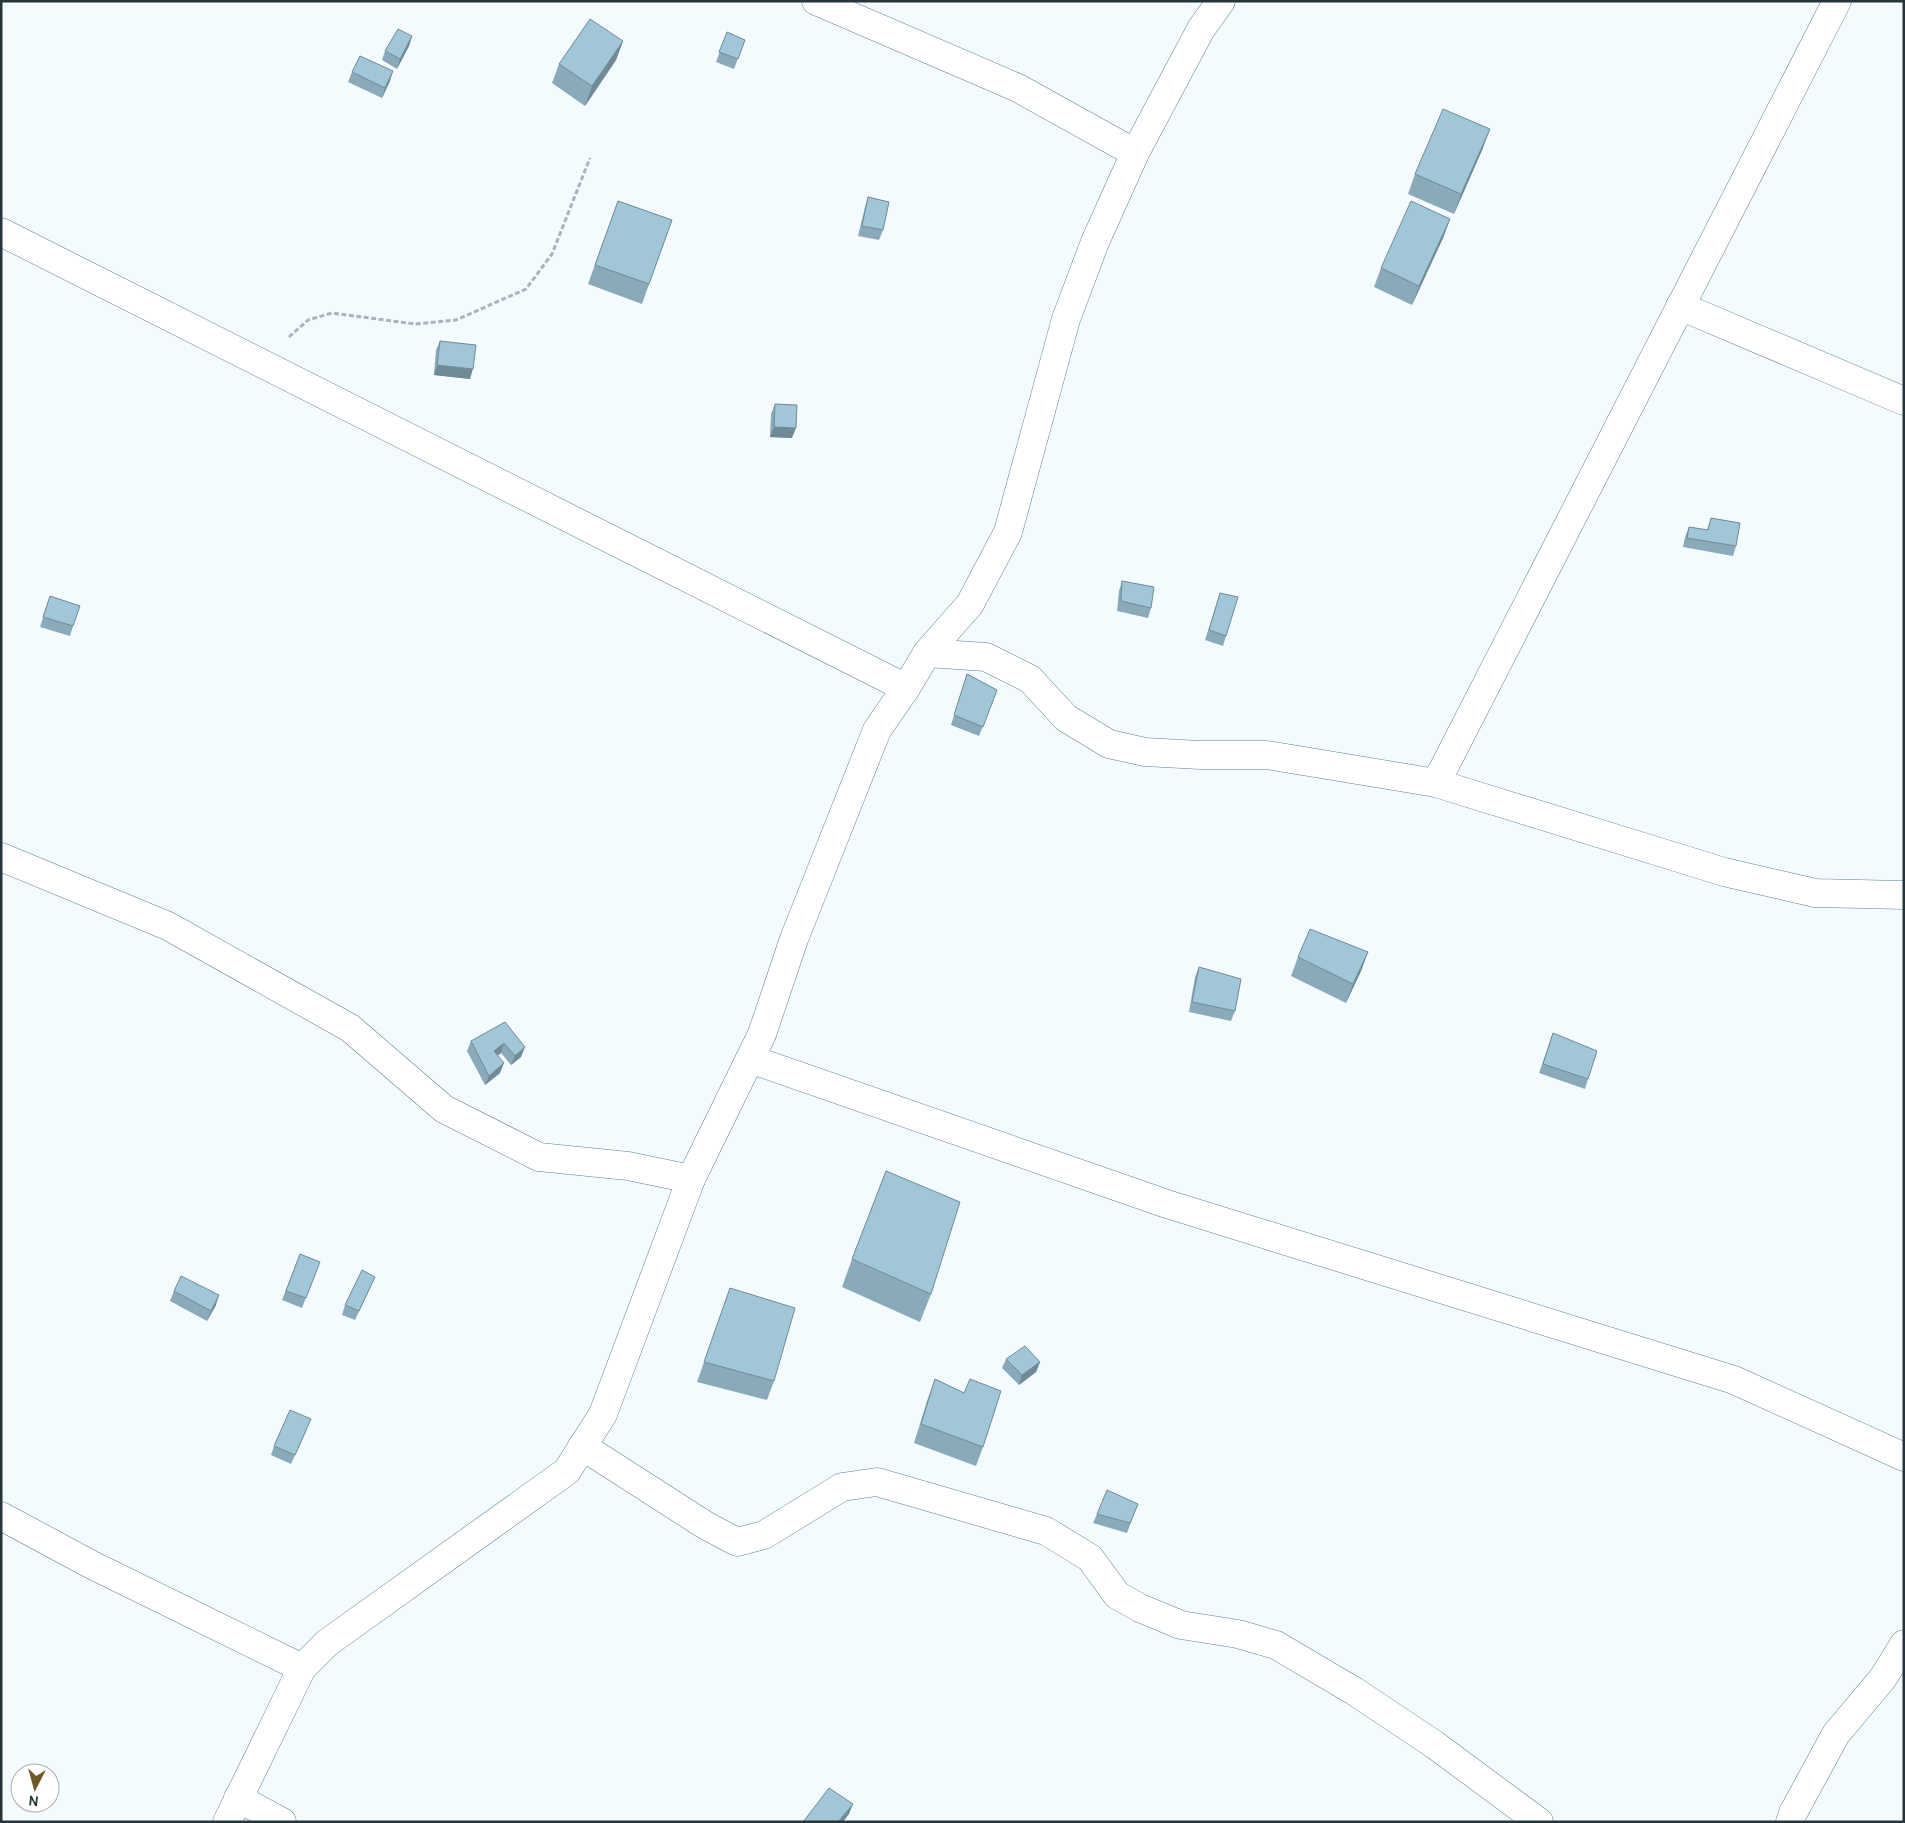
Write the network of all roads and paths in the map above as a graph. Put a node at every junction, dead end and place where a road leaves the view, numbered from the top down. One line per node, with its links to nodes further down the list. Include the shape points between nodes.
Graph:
1 (816, 1): 4 (street, via 1018,88)
2 (1221, 1): 4 (street, via 1201,29)
3 (1836, 1): 7 (street)
4 (1135, 153): 10 (street, via 1095,242 1066,319 1008,532 970,604)
5 (590, 158): 8 (path, via 552,254 526,289 456,320 415,324 332,314 308,320 290,336)
6 (1, 232): 8 (street)
7 (1680, 306): 9 (street); 12 (street)
8 (269, 366): 11 (street)
9 (1904, 401)
10 (927, 653): 11 (street); 12 (street, via 986,657 1030,679 1066,718 1109,744 1145,752 1200,756 1267,755)
11 (906, 688): 15 (street, via 877,730)
12 (1436, 783): 14 (street, via 1724,872 1815,893)
13 (1, 857): 16 (street, via 186,936 350,1028 444,1109 539,1157 628,1166)
14 (1904, 895)
15 (750, 1059): 16 (street); 18 (street, via 1167,1204 1734,1380)
16 (691, 1179): 17 (street, via 603,1414)
17 (582, 1446): 21 (street, via 567,1472 327,1643); 24 (street, via 737,1542 764,1535 842,1487 877,1482 1046,1531 1090,1558 1124,1600 1181,1625 1238,1634 1276,1645 1354,1691 1435,1745)
18 (1904, 1457)
19 (1, 1516): 21 (street, via 92,1565)
20 (1904, 1644): 25 (street, via 1884,1678 1836,1734)
21 (302, 1668): 22 (street)
22 (233, 1810): 23 (street)
23 (282, 1822)
24 (1539, 1822)
25 (1790, 1822)

